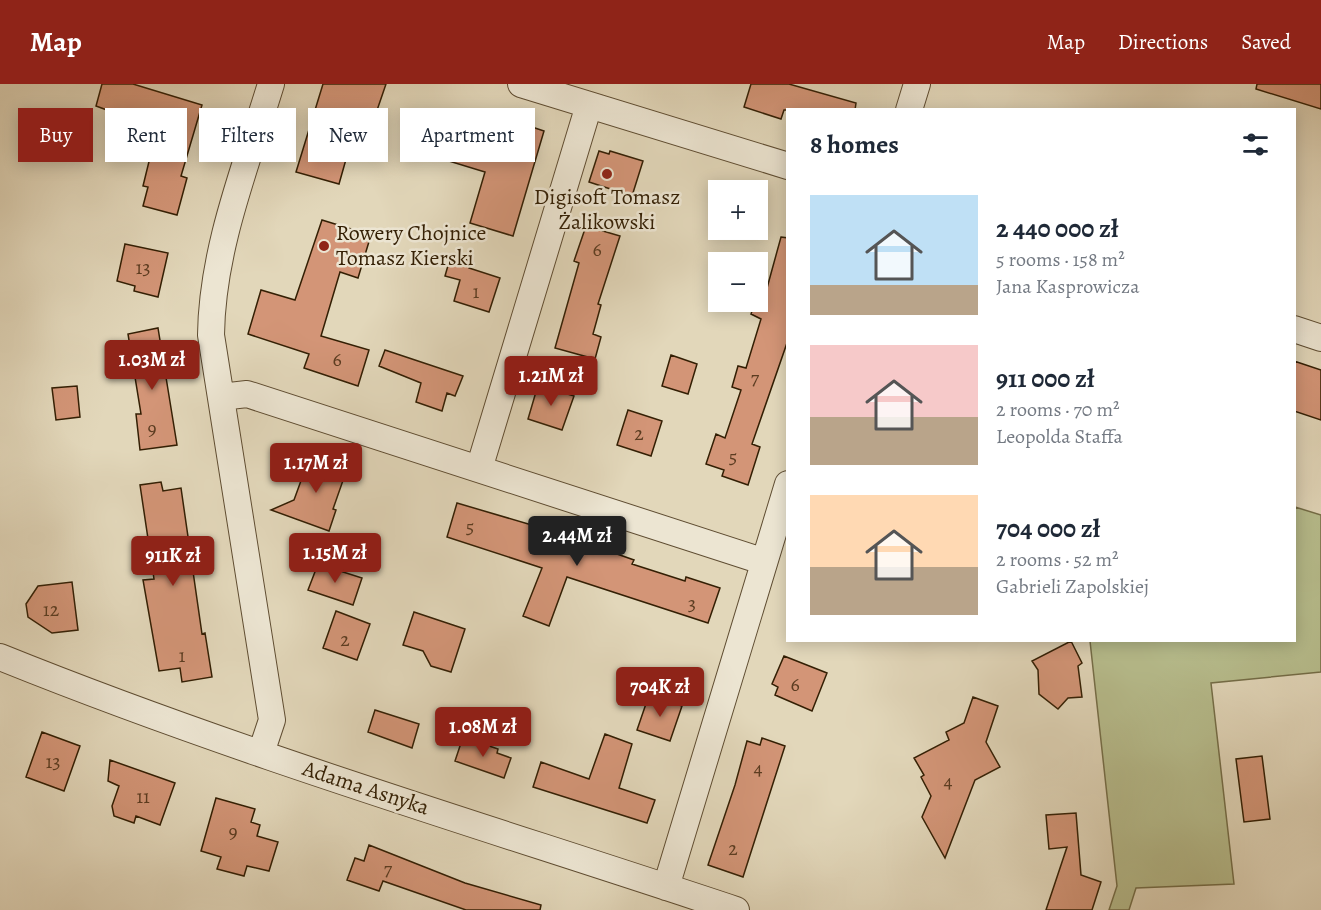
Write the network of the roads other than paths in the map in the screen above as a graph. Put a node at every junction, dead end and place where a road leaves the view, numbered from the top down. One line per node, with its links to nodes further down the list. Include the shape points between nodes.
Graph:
1 (271, 84): 9 (street, via 218,260 211,297 211,335)
2 (521, 84): 4 (street)
3 (917, 84): 5 (street)
4 (589, 105): 6 (street); 10 (street)
5 (910, 108)
6 (786, 165)
7 (1296, 330): 8 (street)
8 (1321, 338)
9 (221, 397): 10 (street, via 248,394); 14 (street, via 272,720)
10 (479, 469): 12 (street)
11 (786, 490): 12 (street)
12 (762, 561): 15 (street)
13 (0, 657): 14 (street, Adama Asnyka)
14 (261, 753): 15 (street, Adama Asnyka)
15 (666, 886): 16 (street, Adama Asnyka)
16 (736, 910)

